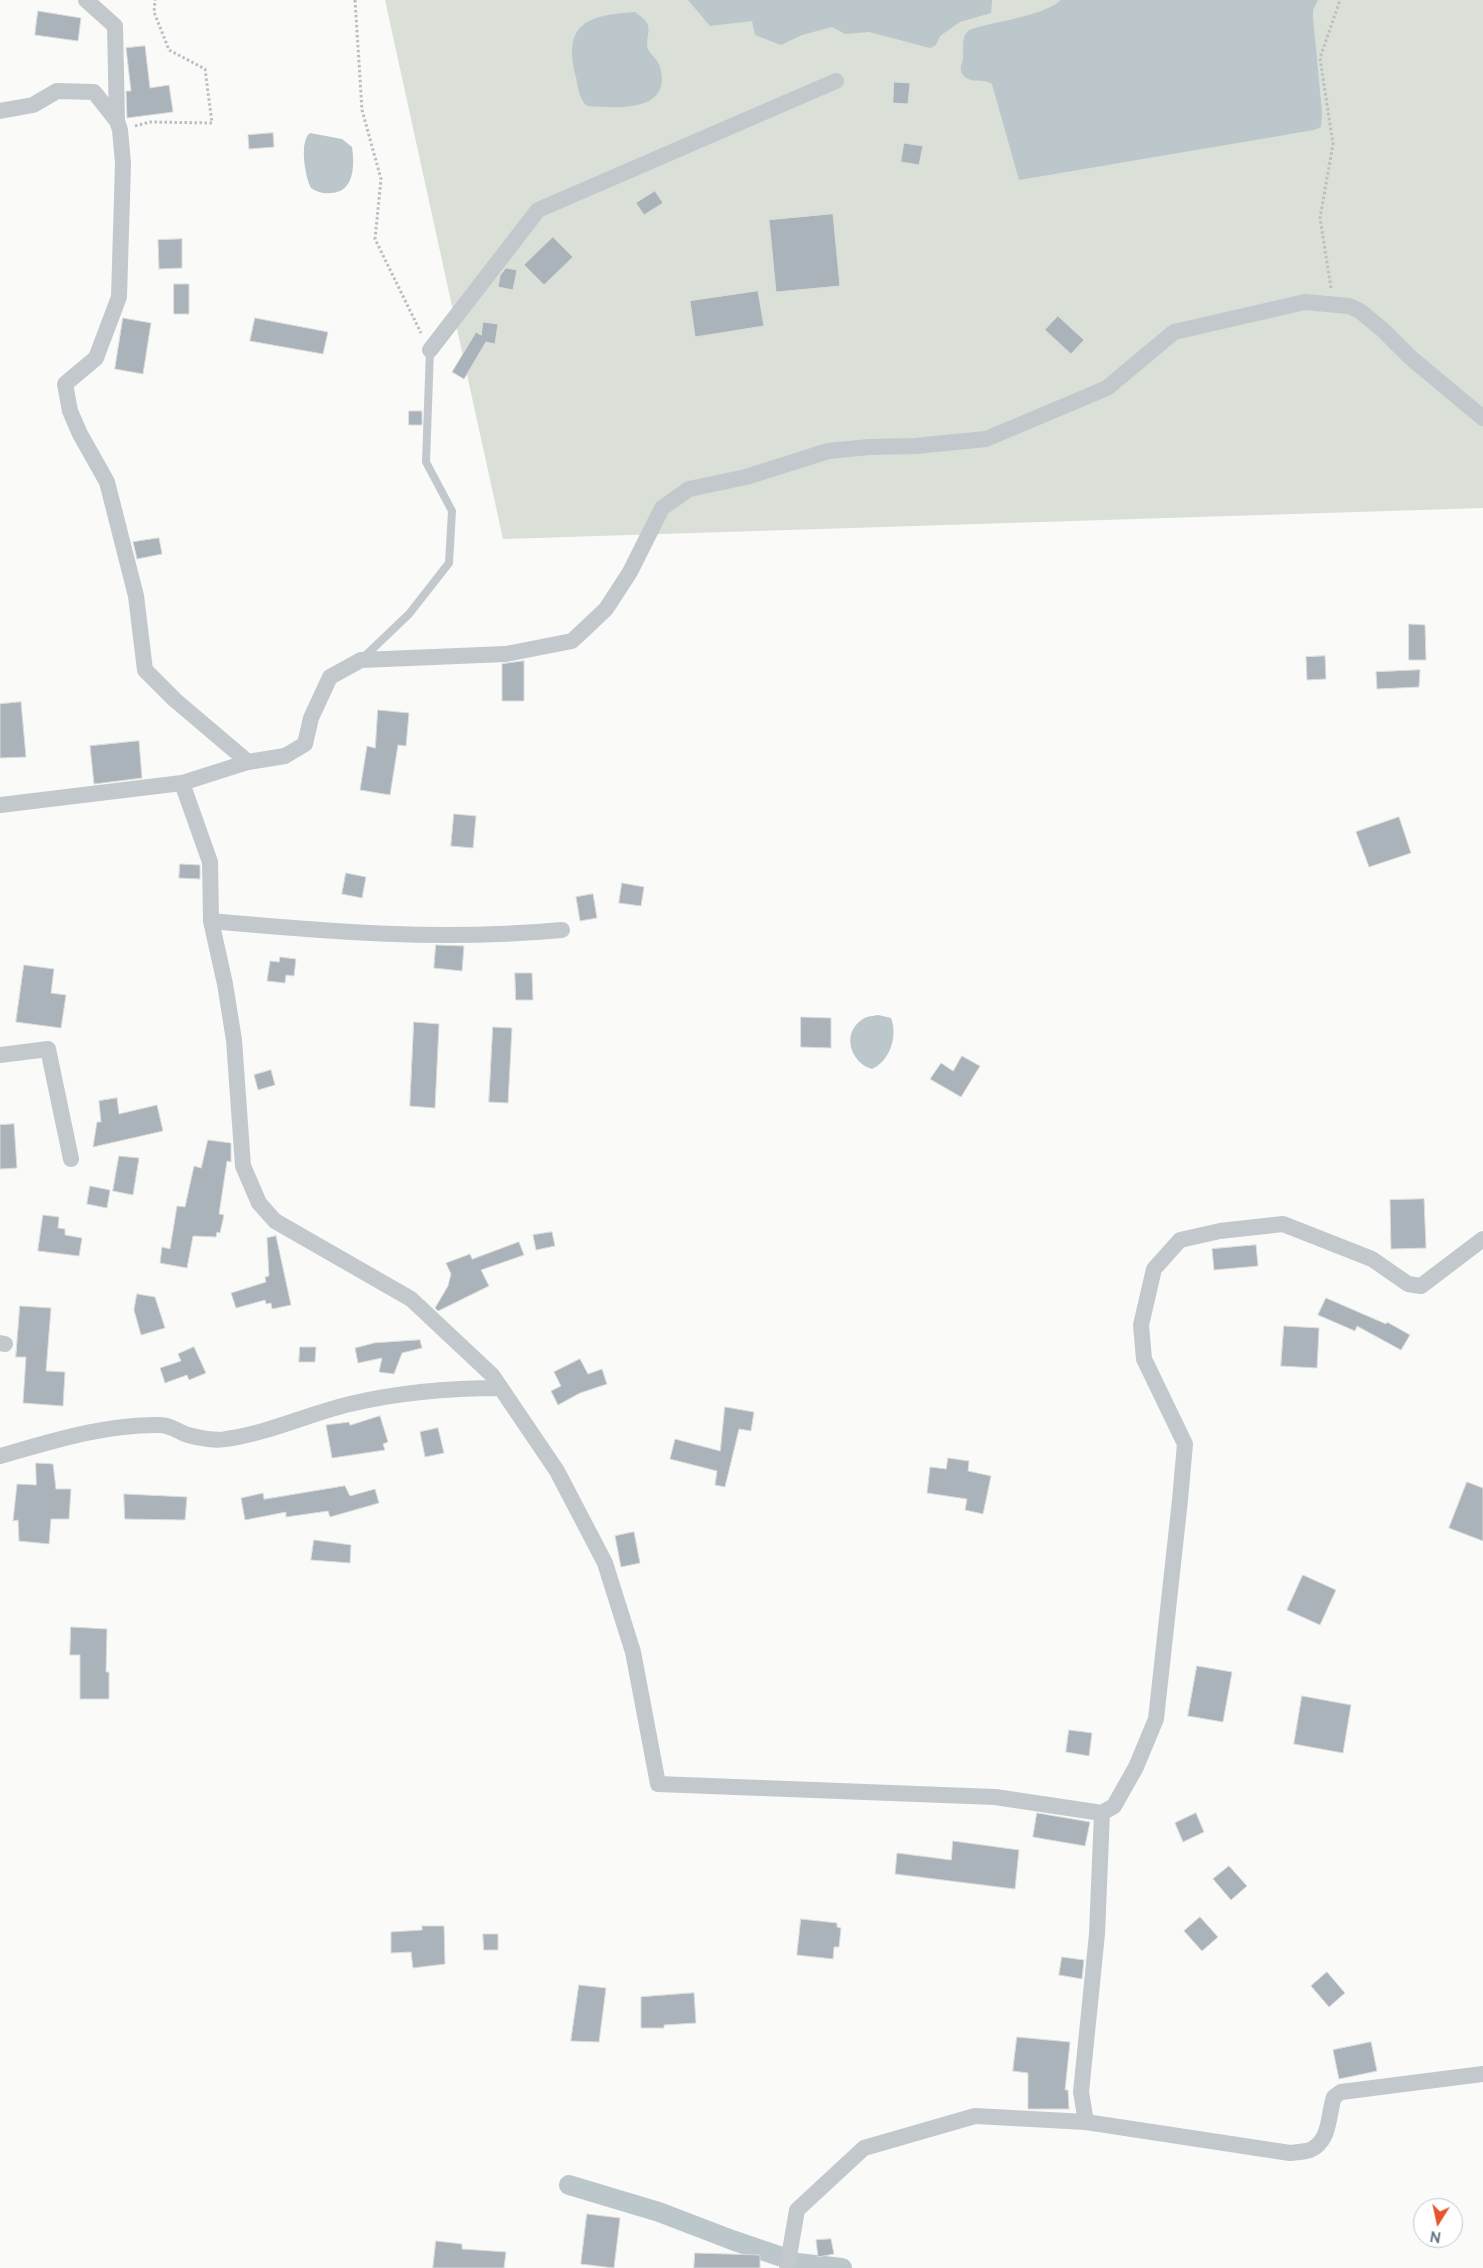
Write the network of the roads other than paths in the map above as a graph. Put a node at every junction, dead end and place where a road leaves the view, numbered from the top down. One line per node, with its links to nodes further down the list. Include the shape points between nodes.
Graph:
1 (86, 0): 4 (street, via 115,26)
2 (836, 81): 5 (street, via 538,210)
3 (0, 111): 4 (street, via 33,105 57,91 94,92)
4 (119, 125): 8 (street, via 123,163 119,298 96,358 65,384 70,411 107,482 136,596 145,670)
5 (430, 350): 7 (lane, via 426,462 452,511 450,563 409,614)
6 (1483, 418): 7 (street, via 1360,311 1333,303 1305,302 1174,332 1107,388 986,439 828,451 746,477 690,489 662,508 630,572 606,609 572,641 506,654)
7 (361, 660): 8 (street, via 330,677 311,718 305,744 285,756)
8 (248, 762): 9 (street)
9 (182, 783): 10 (street); 11 (street, via 210,862)
10 (0, 805)
11 (211, 921): 12 (street, via 380,935 503,935); 16 (street, via 234,1040 243,1166 259,1203 275,1221 412,1299)
12 (562, 930)
13 (0, 1055): 14 (street, via 48,1049)
14 (71, 1160)
15 (1483, 1239): 18 (street, via 1421,1286 1408,1284 1372,1258 1283,1224 1220,1230 1180,1240 1154,1268 1140,1326 1144,1359 1185,1444 1180,1500 1156,1719 1136,1767 1114,1806)
16 (501, 1388): 17 (street, via 457,1388 349,1404 297,1422 224,1440 189,1435 167,1425 132,1424 85,1432); 18 (street, via 557,1471 605,1563 633,1652 658,1784 995,1796)
17 (0, 1456)
18 (1102, 1813): 20 (street, via 1097,1934 1081,2092)
19 (1483, 2074): 20 (street, via 1341,2092 1334,2097 1323,2139 1311,2150 1290,2153)
20 (1086, 2122): 21 (street, via 975,2116 864,2148 797,2210)
21 (787, 2268)

